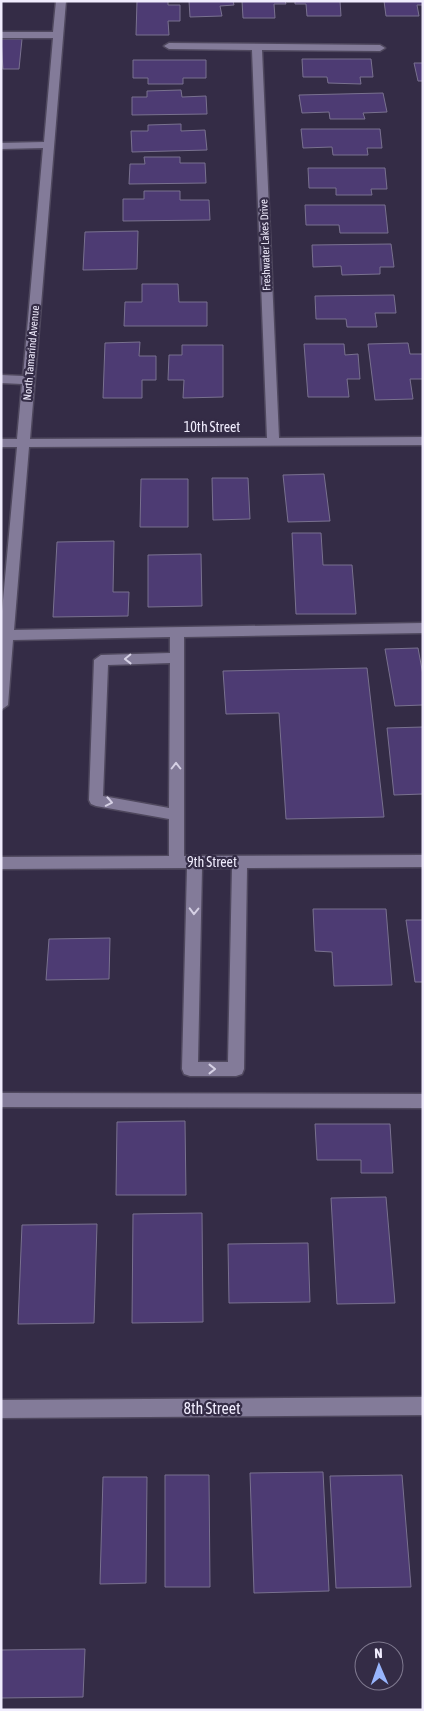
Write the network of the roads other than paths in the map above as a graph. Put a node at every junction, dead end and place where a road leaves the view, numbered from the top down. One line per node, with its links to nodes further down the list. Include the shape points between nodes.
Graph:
1 (61, 1): 3 (street, North Tamarind Avenue)
2 (1, 35): 3 (street)
3 (58, 35): 8 (street, North Tamarind Avenue)
4 (169, 46): 5 (street)
5 (257, 48): 6 (street); 12 (street, Freshwater Lakes Drive)
6 (380, 48)
7 (1, 146): 8 (street)
8 (49, 146): 10 (street, North Tamarind Avenue)
9 (1, 379): 10 (street)
10 (29, 380): 14 (street, North Tamarind Avenue)
11 (423, 441): 12 (street, 10th Street)
12 (273, 442): 14 (street, 10th Street)
13 (1, 443): 14 (street, 10th Street)
14 (23, 443): 17 (street, North Tamarind Avenue)
15 (423, 628): 16 (street)
16 (177, 632): 17 (street); 18 (street)
17 (4, 635): 19 (street, North Tamarind Avenue)
18 (177, 658): 20 (street, one-way to 18); 20 (street, one-way to 20, via 101,660 96,800)
19 (1, 705)
20 (176, 815): 22 (street)
21 (423, 861): 24 (street, 9th Street)
22 (176, 862): 23 (street, 9th Street); 25 (street, 9th Street)
23 (195, 862): 24 (street, 9th Street); 24 (street, one-way to 24, via 190,1069 236,1069)
24 (240, 862)
25 (1, 863)
26 (1, 1100): 27 (street)
27 (423, 1101)
28 (423, 1406): 29 (street, 8th Street)
29 (1, 1409)

